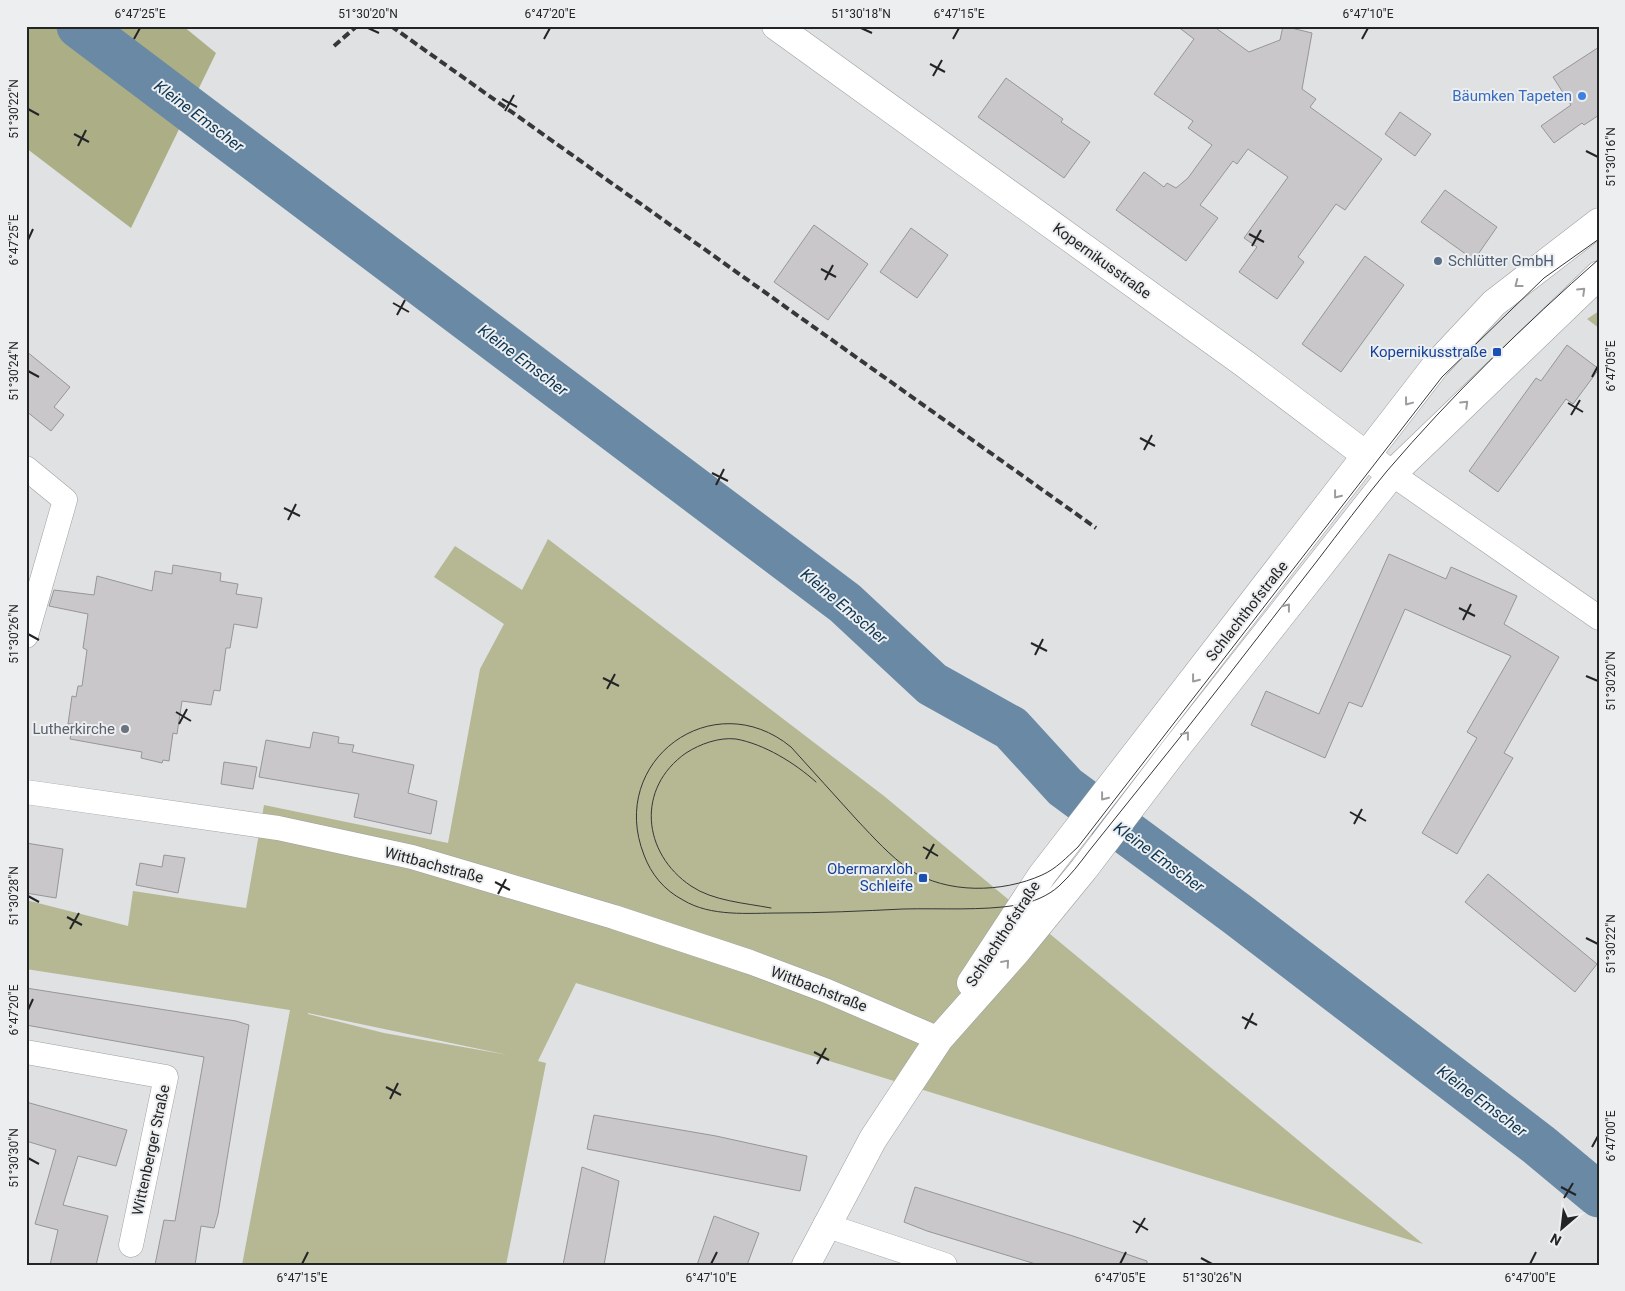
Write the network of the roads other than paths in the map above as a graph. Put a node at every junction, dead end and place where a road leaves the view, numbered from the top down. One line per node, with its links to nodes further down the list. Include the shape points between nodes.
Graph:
1 (776, 26): 4 (street, Kopernikusstraße, via 1237,358)
2 (1599, 222): 4 (street, Schlachthofstraße, one-way to 4, via 1481,314 1436,365)
3 (1599, 275): 6 (street, Schlachthofstraße, one-way to 3)
4 (1367, 456): 6 (street, Kopernikusstraße); 10 (street, Schlachthofstraße, one-way to 10, via 1060,853 978,971)
5 (26, 468): 8 (street, via 65,500)
6 (1392, 474): 7 (street, Kopernikusstraße); 10 (street, Schlachthofstraße, one-way to 6, via 1084,869)
7 (1599, 618)
8 (26, 636)
9 (26, 792): 10 (street, Wittbachstraße, via 278,828 412,857 614,917 750,962 828,991)
10 (939, 1039): 12 (street, Schlachthofstraße, via 873,1139)
11 (26, 1052): 13 (street, Wittenberger Straße, via 166,1077)
12 (825, 1225): 14 (street, Schlachthofstraße); 15 (street)
13 (131, 1245)
14 (806, 1265)
15 (945, 1265)

